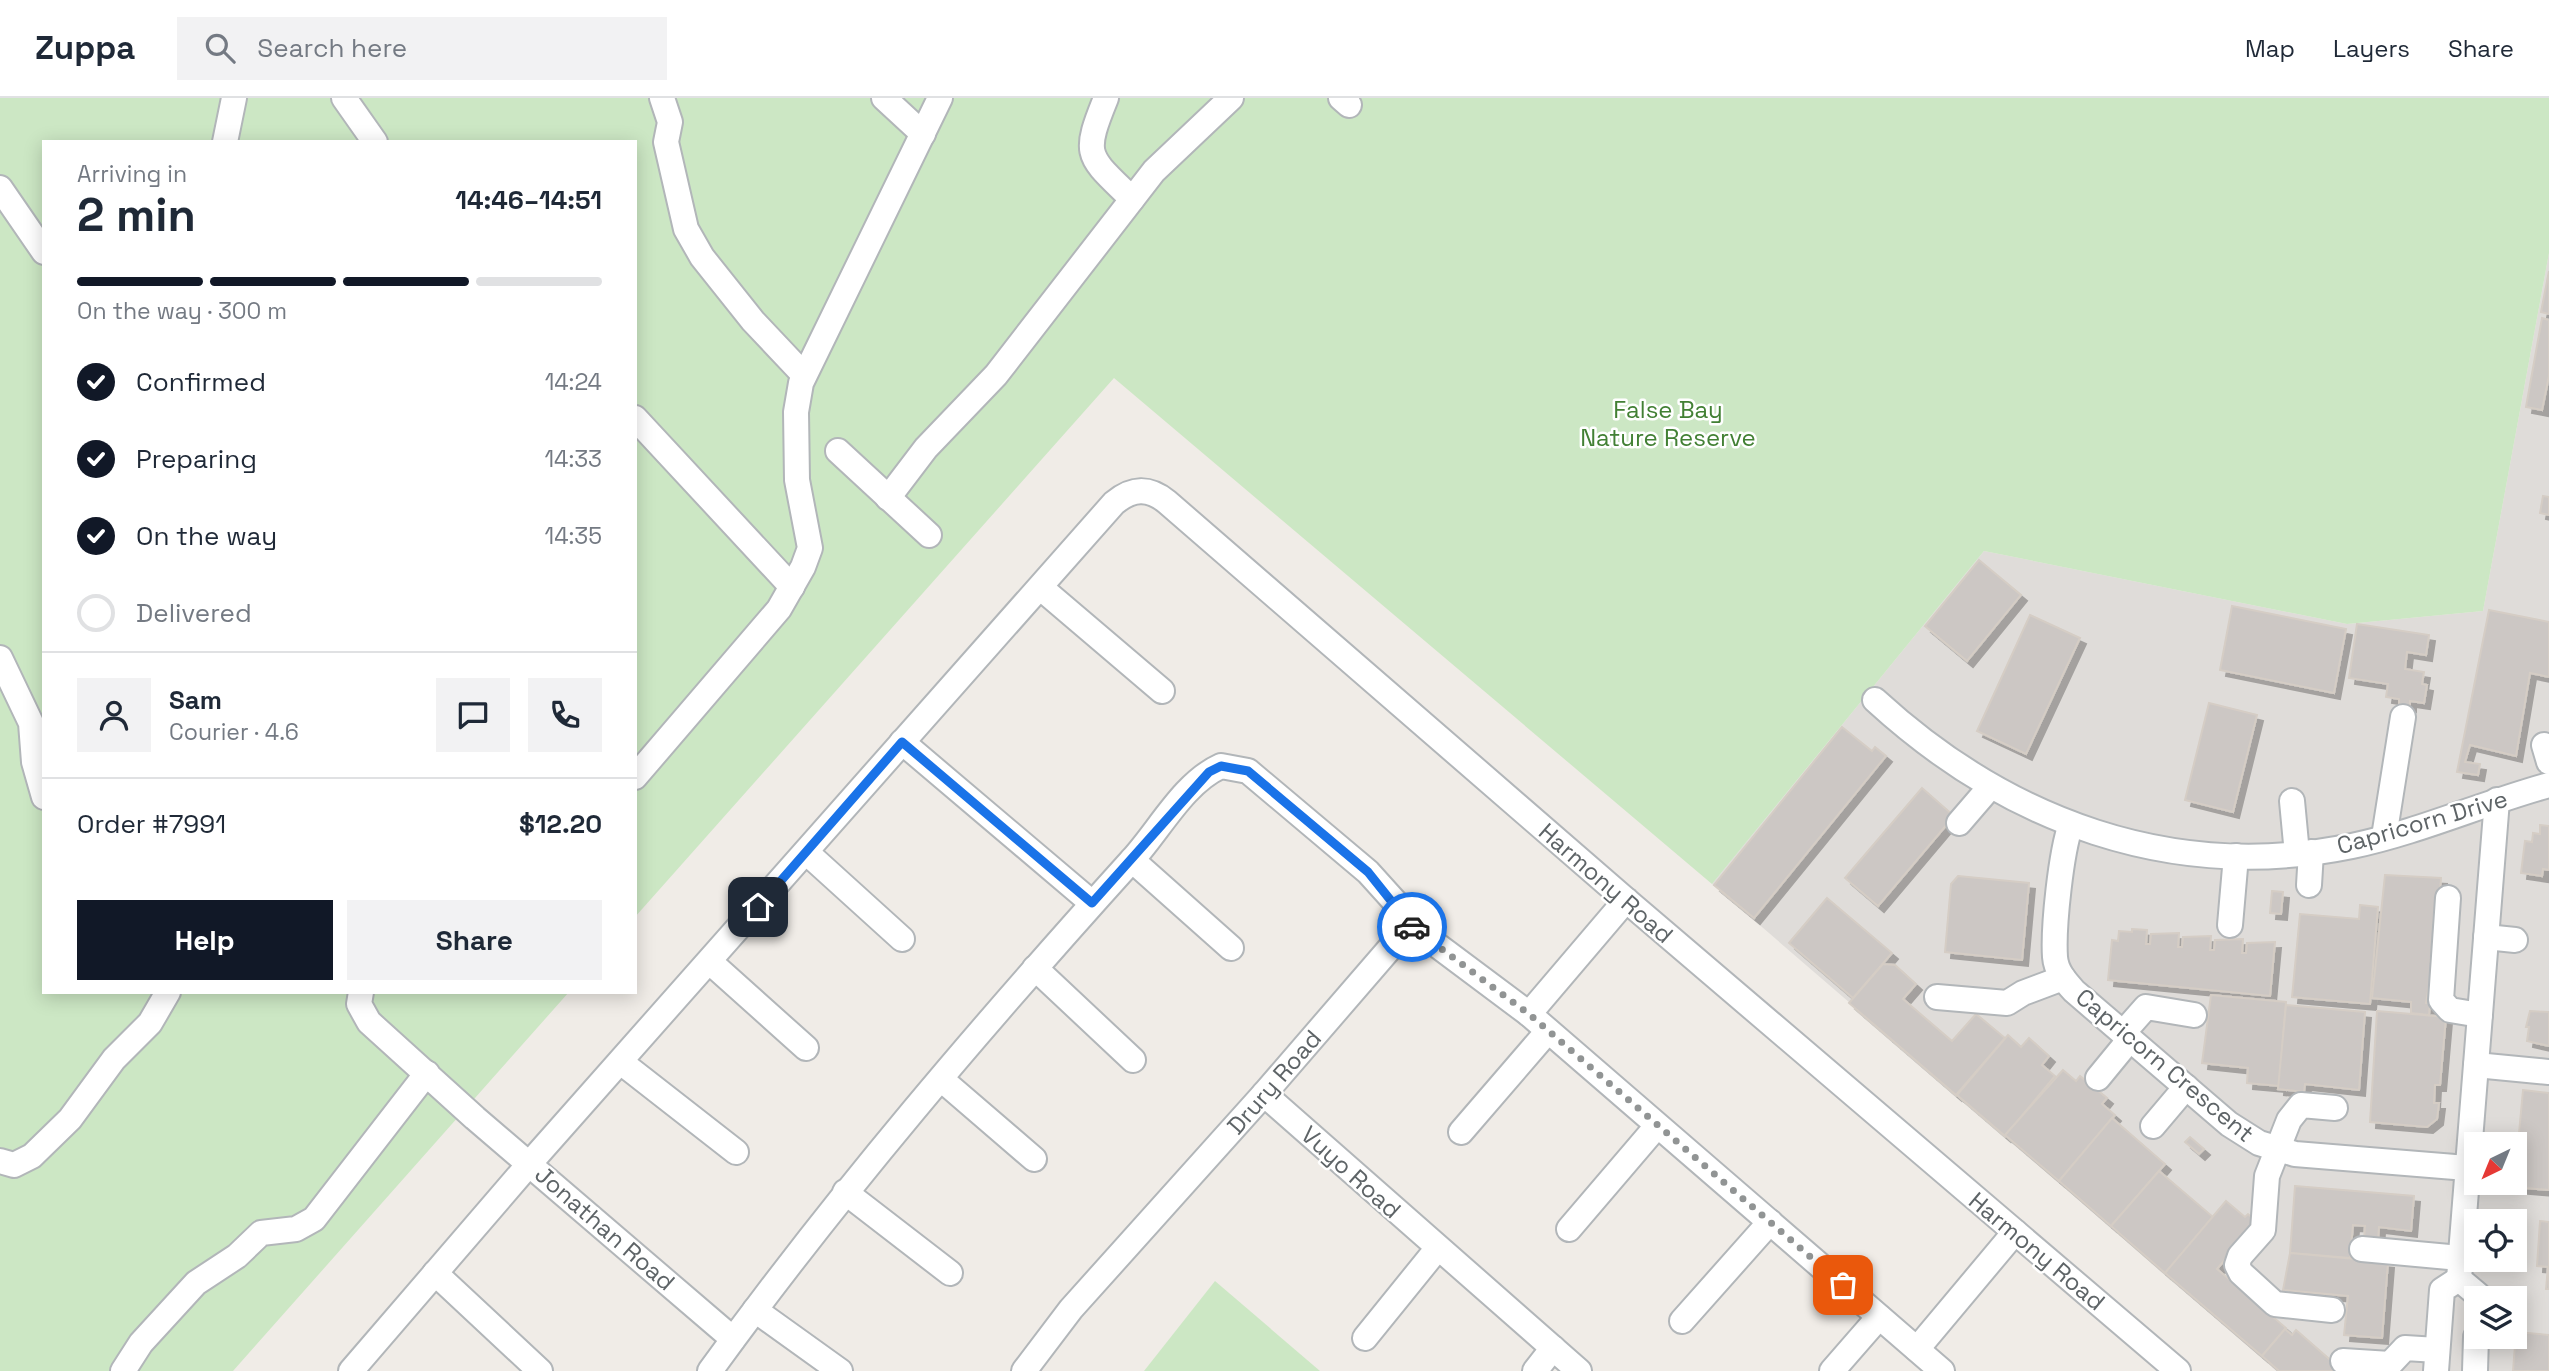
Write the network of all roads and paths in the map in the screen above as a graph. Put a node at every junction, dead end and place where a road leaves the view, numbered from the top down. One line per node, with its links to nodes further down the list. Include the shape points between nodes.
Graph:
1 (234, 98): 9 (street)
2 (344, 98): 10 (street)
3 (662, 98): 14 (street, via 670,122 666,142 685,229 753,321)
4 (884, 98): 8 (street)
5 (940, 98): 8 (street)
6 (1106, 98): 12 (street, via 1090,148)
7 (1231, 98): 12 (street, via 1154,171)
8 (923, 134): 14 (street)
9 (225, 140)
10 (373, 140)
11 (0, 188): 13 (street)
12 (1132, 199): 17 (street, via 996,375 926,447)
13 (42, 249)
14 (804, 375): 19 (street, via 796,412 797,480 810,548)
15 (637, 420): 19 (street)
16 (838, 451): 17 (street)
17 (888, 498): 18 (street)
18 (929, 535)
19 (792, 587): 26 (street, via 779,609)
20 (1041, 587): 22 (street); 25 (street, Harmony Road); 41 (street, Harmony Road, via 1126,493 1137,490 1159,495)
21 (0, 658): 29 (street, via 31,723)
22 (1162, 691)
23 (1875, 700): 28 (street, Capricorn Drive, via 1934,751)
24 (2403, 717): 34 (street)
25 (902, 742): 35 (street, Harmony Road); 42 (street)
26 (637, 775)
27 (2549, 785): 30 (street, Capricorn Drive)
28 (1990, 787): 32 (street); 33 (street, Capricorn Drive)
29 (42, 790)
30 (2497, 800): 34 (street, Capricorn Drive); 45 (street)
31 (2292, 801): 36 (street)
32 (1959, 823)
33 (2071, 824): 37 (street, Capricorn Drive, via 2176,852); 51 (street, Capricorn Crescent, via 2064,844 2055,957)
34 (2384, 837): 36 (street, Capricorn Drive)
35 (806, 852): 46 (street); 49 (street, Harmony Road)
36 (2304, 853): 37 (street, Capricorn Drive); 39 (street)
37 (2236, 856): 44 (street)
38 (1132, 860): 42 (street); 43 (street, via 1198,782 1221,766 1235,766 1248,771 1368,872); 48 (street)
39 (2309, 885)
40 (2448, 898): 57 (street, via 2441,1000 2450,1010)
41 (1626, 901): 55 (street); 85 (street, Harmony Road)
42 (1092, 903): 50 (street)
43 (1409, 925): 55 (street); 69 (street, Drury Road)
44 (2230, 925)
45 (2486, 937): 47 (street); 57 (street)
46 (902, 939)
47 (2515, 940)
48 (1231, 948)
49 (710, 962): 60 (street); 62 (street, Harmony Road)
50 (1035, 968): 61 (street); 67 (street)
51 (2063, 978): 54 (street, via 2007,1003); 59 (street, Capricorn Crescent)
52 (167, 994): 78 (street, via 150,1023 114,1059 70,1119 32,1157 14,1165)
53 (361, 994): 65 (street, Jonathan Road, via 359,1004 369,1022)
54 (1937, 997)
55 (1529, 1014): 58 (street)
56 (2194, 1015): 59 (street, via 2146,1007)
57 (2480, 1015): 63 (street)
58 (1548, 1031): 71 (street); 73 (street)
59 (2127, 1036): 66 (street); 68 (street, Capricorn Crescent)
60 (806, 1048)
61 (1133, 1059)
62 (622, 1063): 76 (street); 79 (street, Harmony Road)
63 (2476, 1065): 64 (street); 74 (street)
64 (2549, 1072)
65 (427, 1073): 79 (street, Jonathan Road); 103 (street, via 314,1219 296,1229 261,1233 237,1256 196,1283 141,1343)
66 (2098, 1078)
67 (941, 1079): 77 (street); 81 (street)
68 (2186, 1087): 72 (street); 75 (street, Capricorn Crescent, via 2229,1124)
69 (1264, 1094): 86 (street, Vuyo Road); 108 (street, Drury Road, via 1072,1309)
70 (2335, 1108): 75 (street, via 2301,1105)
71 (1657, 1126): 83 (street); 84 (street)
72 (2152, 1126)
73 (1461, 1132)
74 (2471, 1132)
75 (2276, 1149): 80 (street, Capricorn Crescent); 93 (street, via 2267,1176 2263,1230 2240,1256 2238,1269 2275,1304)
76 (736, 1152)
77 (1034, 1158)
78 (0, 1161)
79 (530, 1163): 89 (street, Harmony Road); 97 (street, Jonathan Road)
80 (2464, 1168)
81 (845, 1192): 90 (street); 92 (street)
82 (2466, 1195): 88 (street)
83 (1770, 1222): 94 (street); 95 (street)
84 (1569, 1229)
85 (2015, 1232): 99 (street); 113 (street, Harmony Road)
86 (1437, 1249): 96 (street); 98 (street, Vuyo Road)
87 (2362, 1249): 88 (street)
88 (2460, 1268): 91 (street); 102 (street, via 2442,1290)
89 (435, 1273): 104 (street, Harmony Road); 105 (street)
90 (950, 1273)
91 (2472, 1286)
92 (755, 1310): 97 (street); 107 (street)
93 (2332, 1310)
94 (1879, 1317): 99 (street); 111 (street)
95 (1682, 1321)
96 (1365, 1338)
97 (733, 1339): 106 (street)
98 (1553, 1348): 109 (street); 110 (street, Vuyo Road)
99 (1917, 1349): 112 (street)
100 (2476, 1349): 114 (street)
101 (2343, 1361): 102 (street, via 2390,1364 2404,1348)
102 (2436, 1361)
103 (123, 1371)
104 (351, 1371)
105 (540, 1371)
106 (709, 1371)
107 (840, 1371)
108 (1024, 1371)
109 (1535, 1371)
110 (1579, 1371)
111 (1832, 1371)
112 (1942, 1371)
113 (2178, 1371)
114 (2475, 1371)

